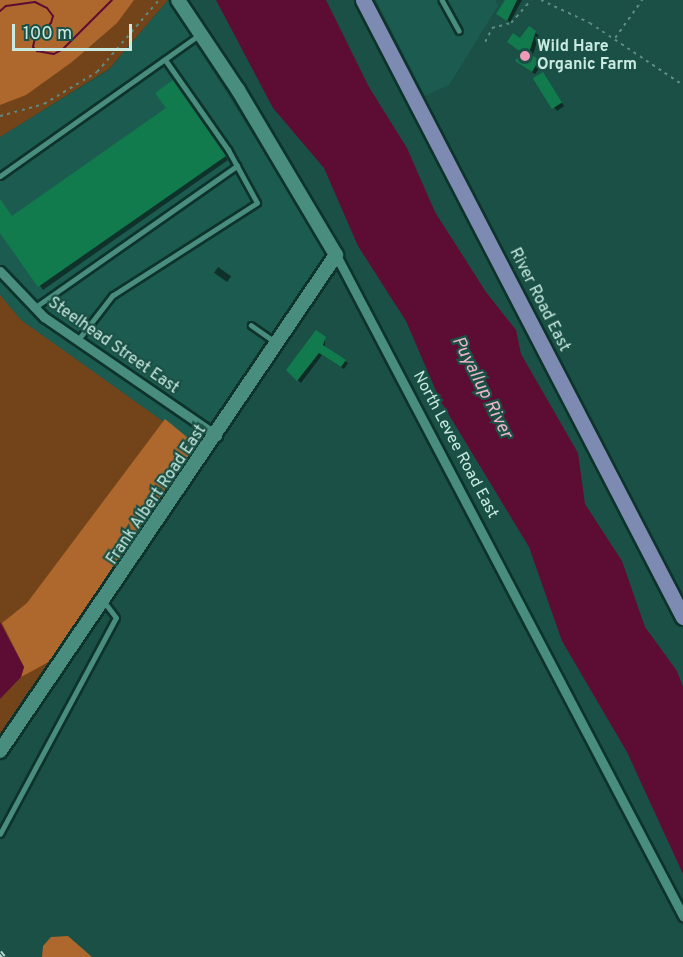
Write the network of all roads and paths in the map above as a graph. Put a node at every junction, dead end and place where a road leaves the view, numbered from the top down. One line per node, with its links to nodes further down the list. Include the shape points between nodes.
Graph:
1 (159, 0): 14 (path, via 97,72 44,104)
2 (178, 0): 9 (street, North Levee Road East)
3 (363, 0): 25 (main road, River Road East)
4 (442, 0): 8 (lane)
5 (531, 0): 11 (path, via 511,23 492,28)
6 (541, 0): 10 (path)
7 (642, 0): 10 (path)
8 (459, 31)
9 (201, 35): 12 (lane); 17 (street, North Levee Road East)
10 (614, 39): 13 (path)
11 (485, 42)
12 (165, 60): 15 (lane); 16 (lane)
13 (683, 85)
14 (0, 116)
15 (237, 166): 19 (lane); 21 (lane, via 257,203 112,296)
16 (0, 176)
17 (336, 255): 22 (street, Frank Albert Road East); 28 (street, North Levee Road East)
18 (0, 271): 19 (street, Steelhead Street East)
19 (34, 308): 21 (street, Steelhead Street East)
20 (251, 325): 22 (lane)
21 (78, 340): 23 (street, Steelhead Street East)
22 (278, 343): 23 (street, Frank Albert Road East)
23 (217, 436): 24 (street, Frank Albert Road East)
24 (104, 602): 26 (street, Frank Albert Road East); 27 (lane, via 116,618)
25 (683, 617)
26 (0, 751)
27 (0, 834)
28 (683, 916)

